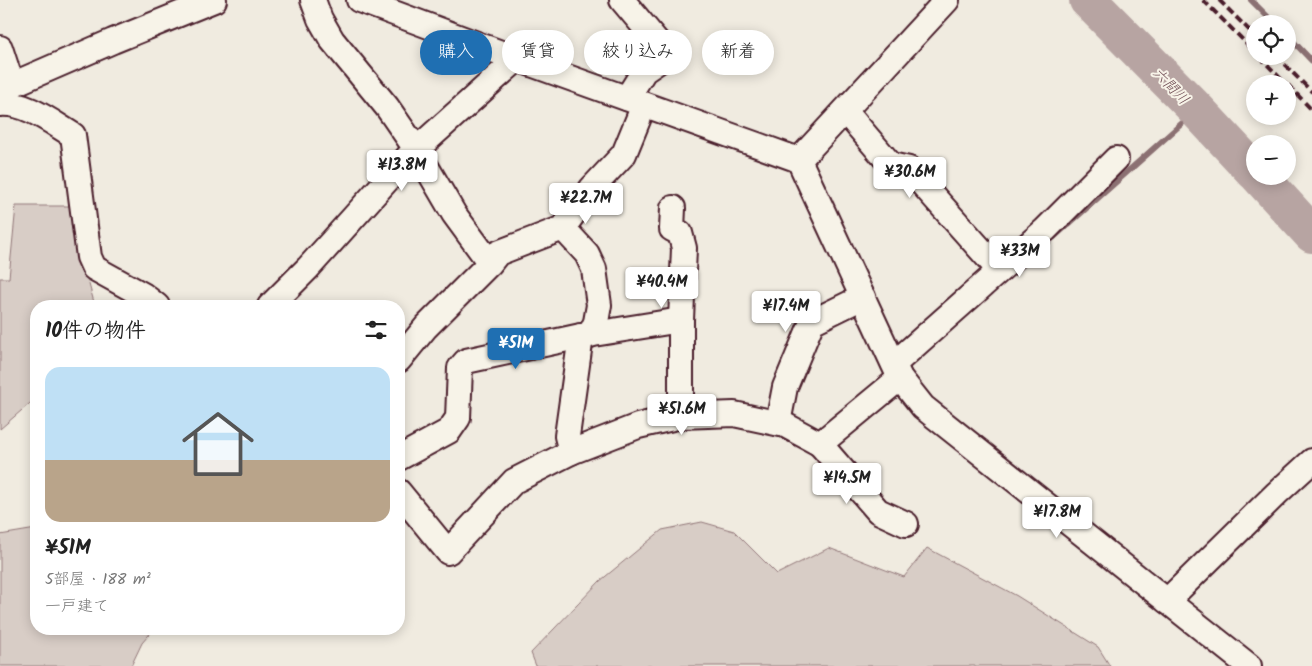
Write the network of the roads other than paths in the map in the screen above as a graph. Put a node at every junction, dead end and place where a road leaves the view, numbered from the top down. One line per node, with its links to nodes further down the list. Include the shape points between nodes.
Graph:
1 (214, 0): 10 (street, via 113,41)
2 (313, 0): 13 (street, via 332,40 387,107)
3 (359, 0): 7 (street)
4 (622, 0): 11 (street, via 666,56 644,71)
5 (947, 0): 12 (street)
6 (0, 48): 10 (street)
7 (502, 54)
8 (502, 74): 13 (street)
9 (560, 75): 11 (street)
10 (4, 93): 21 (street, via 11,103 40,115 73,136 89,257 94,268)
11 (636, 102): 15 (street); 17 (street, via 624,154 592,188)
12 (845, 111): 15 (street); 19 (street, via 891,165 909,170)
13 (416, 149): 18 (street, via 454,214); 22 (street)
14 (1116, 159): 19 (street)
15 (799, 160): 20 (street)
16 (672, 208): 23 (street, via 672,229 680,233 684,248)
17 (563, 228): 18 (street, via 498,252); 24 (street, via 587,254 594,269 599,304 596,322)
18 (490, 263): 25 (street)
19 (1000, 270): 26 (street)
20 (863, 297): 26 (street); 28 (street, via 812,322 785,387)
21 (149, 300)
22 (276, 300)
23 (681, 320): 24 (street); 27 (street)
24 (585, 336): 30 (street, via 567,436); 31 (street, via 466,362 460,368 458,418 449,431)
25 (405, 353)
26 (897, 371): 29 (street); 35 (street, via 923,407)
27 (681, 416): 28 (street, via 734,414); 30 (street, via 638,426)
28 (778, 423): 29 (street)
29 (820, 444): 34 (street, via 878,511)
30 (571, 452): 33 (street, via 514,481 448,552)
31 (405, 455)
32 (1312, 461): 35 (street)
33 (405, 499)
34 (906, 524)
35 (1167, 601): 36 (street)
36 (1248, 666)

